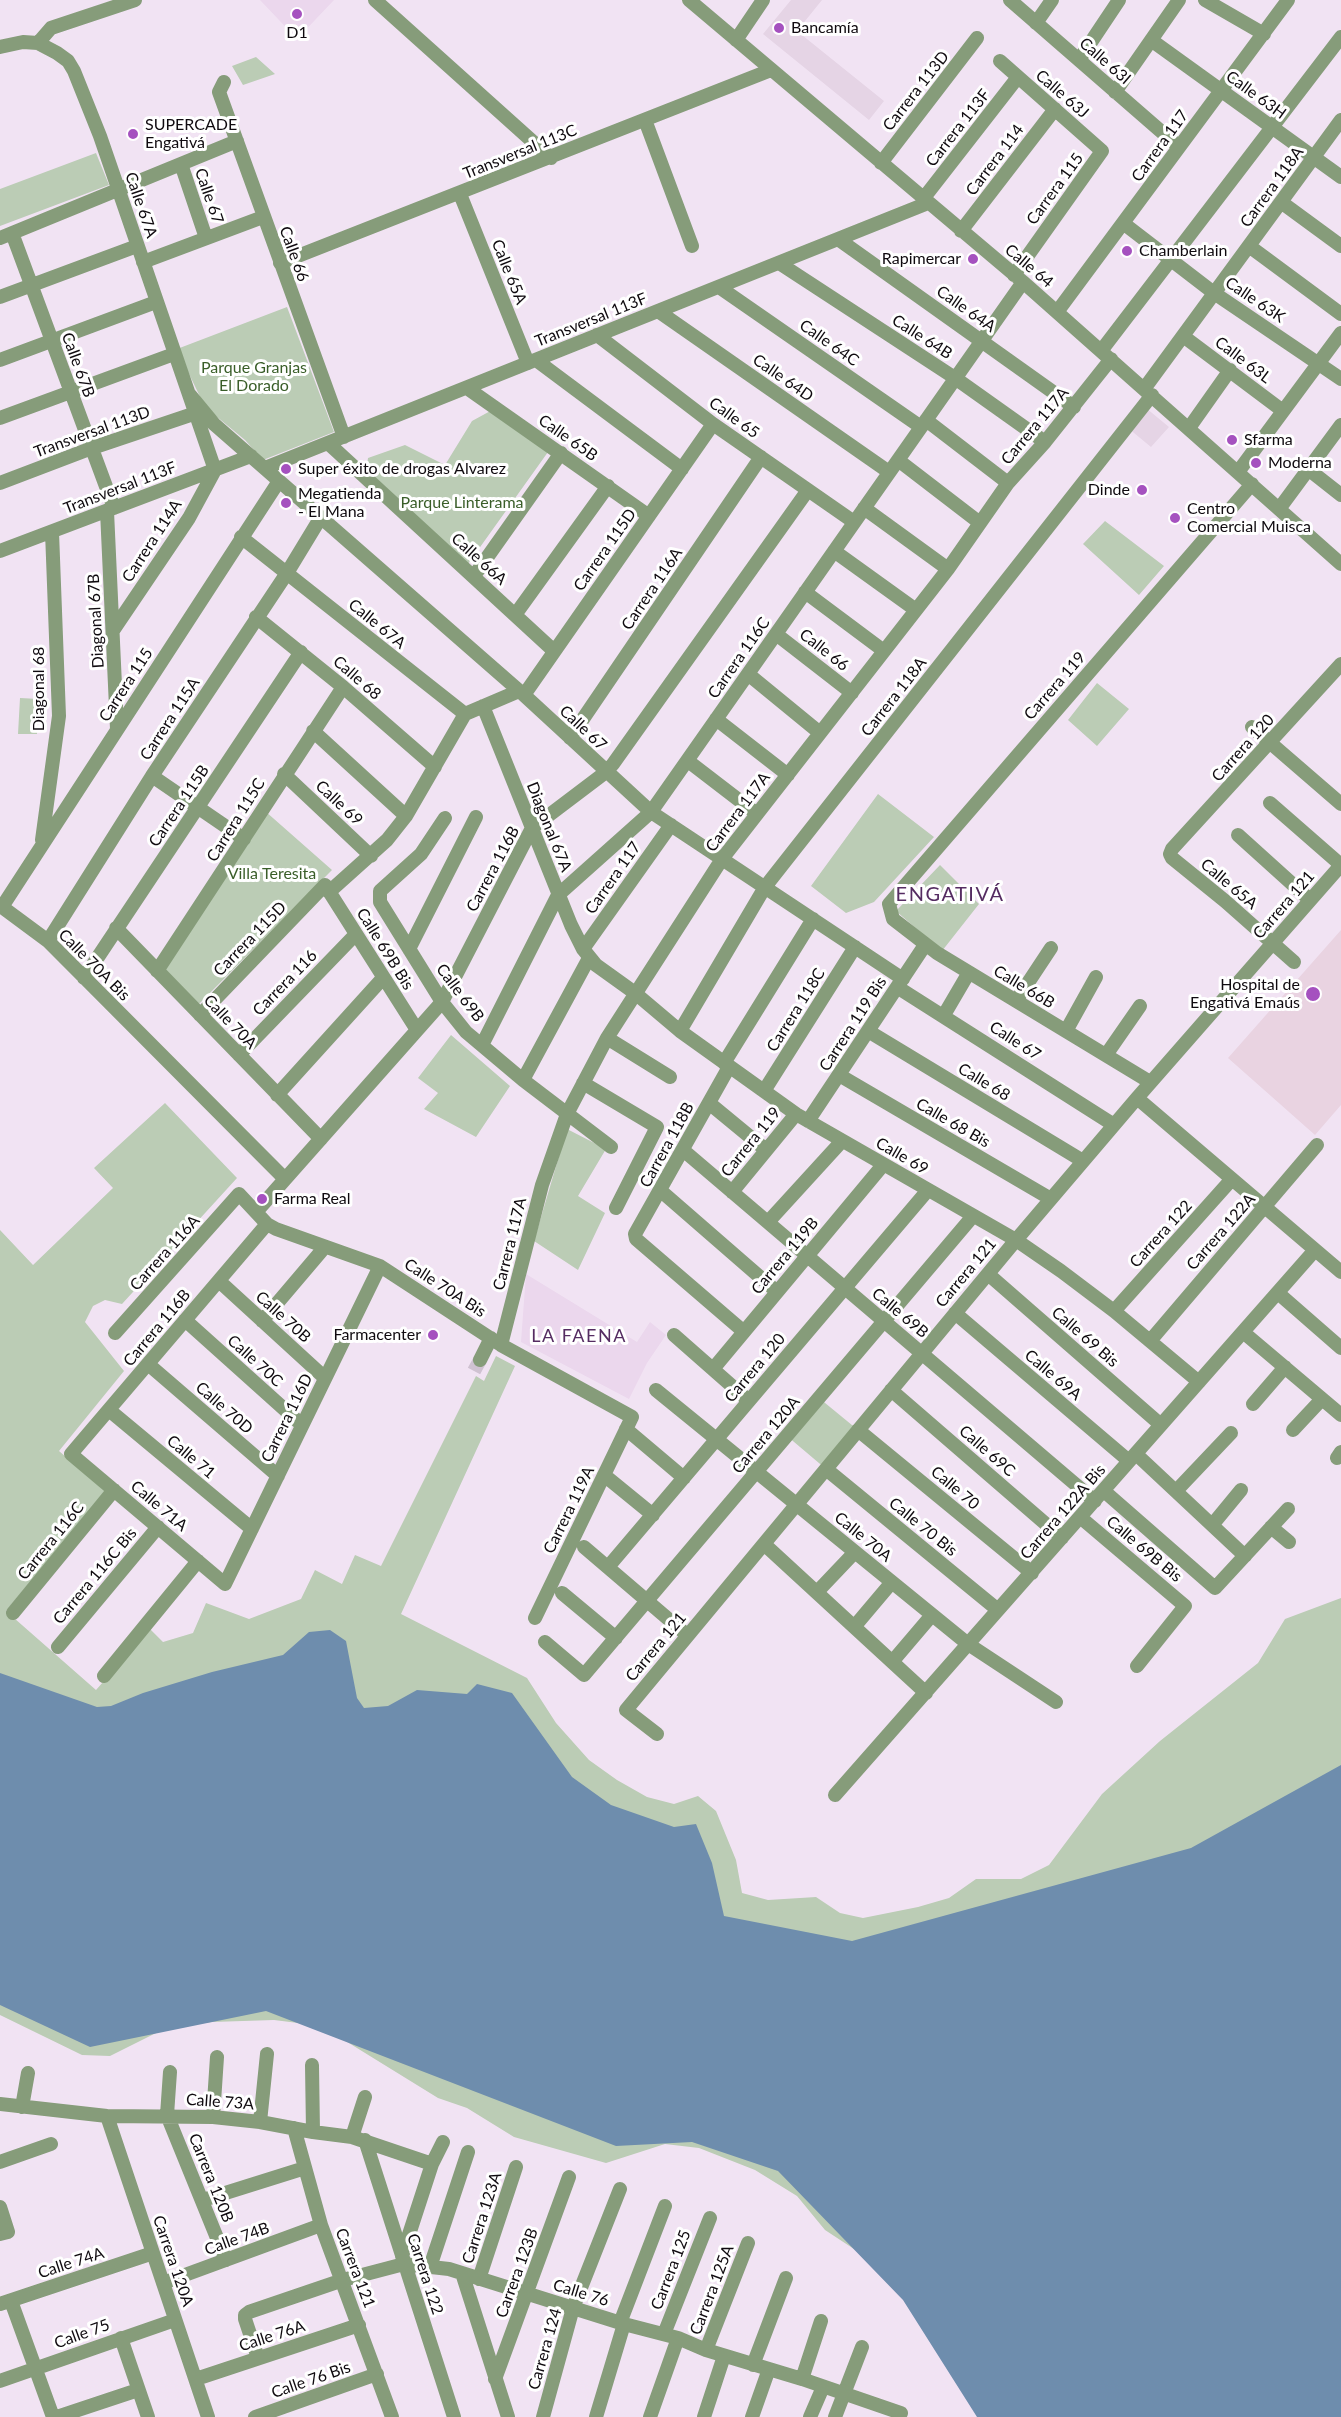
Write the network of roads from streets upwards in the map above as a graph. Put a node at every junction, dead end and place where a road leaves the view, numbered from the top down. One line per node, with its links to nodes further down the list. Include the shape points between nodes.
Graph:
1 (135, 0): 17 (street, via 51,28)
2 (375, 0): 34 (street)
3 (690, 0): 15 (street, Calle 64)
4 (763, 0): 15 (street)
5 (1010, 0): 11 (street, Calle 63I)
6 (1052, 0): 11 (street)
7 (1119, 0): 19 (street)
8 (1179, 0): 16 (street)
9 (1205, 0): 12 (street)
10 (1288, 0): 12 (street, Carrera 117)
11 (1036, 23): 19 (street, Calle 63I)
12 (1264, 34): 24 (street, Carrera 117)
13 (1341, 37): 29 (street, Carrera 117A)
14 (977, 38): 35 (street, Carrera 113D)
15 (736, 40): 21 (street, Calle 64)
16 (1151, 40): 24 (street, Calle 63H); 25 (street)
17 (38, 43): 18 (street); 38 (street, Calle 67A, via 68,61 74,71)
18 (0, 47)
19 (1079, 60): 25 (street, Calle 63I)
20 (1000, 61): 22 (street, Calle 63J)
21 (771, 70): 27 (street, Transversal 113C); 35 (street, Calle 64)
22 (1018, 77): 26 (street, Calle 63J); 40 (street, Carrera 113F)
23 (224, 82): 30 (street, Calle 66, via 219,93)
24 (1222, 90): 29 (street, Calle 63H); 31 (street, Carrera 117)
25 (1115, 92): 31 (street, Calle 63I)
26 (1054, 109): 32 (street, Calle 63J); 44 (street, Carrera 114)
27 (645, 120): 34 (street, Transversal 113C); 49 (street)
28 (1341, 120): 33 (street, Carrera 118A)
29 (1273, 127): 33 (street, Calle 63H); 52 (street, Carrera 117A)
30 (237, 141): 36 (street); 42 (street, Calle 66)
31 (1179, 147): 43 (street, Carrera 117)
32 (1102, 151): 56 (street, Carrera 115)
33 (1314, 157): 37 (street, Calle 63H); 41 (street, Carrera 118A)
34 (551, 158): 39 (street, Transversal 113C)
35 (881, 163): 40 (street, Calle 64)
36 (181, 164): 38 (street); 46 (street, Calle 67)
37 (1341, 177)
38 (118, 190): 45 (street); 48 (street, Calle 67A)
39 (460, 194): 54 (street, Transversal 113C); 73 (street, Calle 65A)
40 (926, 201): 44 (street, Calle 64); 47 (street, Transversal 113F)
41 (1281, 202): 50 (street, Carrera 118A); 51 (street)
42 (263, 217): 46 (street); 54 (street, Calle 66)
43 (1123, 224): 52 (street, Calle 63K); 63 (street, Carrera 117)
44 (962, 231): 56 (street, Calle 64)
45 (6, 236): 57 (street, Calle 67B)
46 (206, 238): 53 (street)
47 (838, 239): 55 (street, Transversal 113F); 69 (street, Calle 64A)
48 (137, 246): 53 (street, Calle 67A); 57 (street)
49 (693, 246)
50 (1249, 246): 59 (street, Carrera 118A); 64 (street)
51 (1341, 246)
52 (1172, 261): 59 (street, Calle 63K); 71 (street, Carrera 117A)
53 (143, 262): 61 (street, Calle 67A)
54 (280, 263): 90 (street, Calle 66)
55 (779, 263): 58 (street, Transversal 113F); 76 (street, Calle 64B)
56 (1018, 279): 63 (street, Calle 64); 69 (street, Carrera 116C)
57 (31, 285): 60 (street); 68 (street, Calle 67B)
58 (719, 287): 62 (street, Transversal 113F); 86 (street, Calle 64C)
59 (1214, 293): 67 (street, Carrera 118A); 74 (street, Calle 63K)
60 (0, 297)
61 (156, 302): 68 (street); 70 (street, Calle 67A)
62 (658, 311): 66 (street, Transversal 113F); 102 (street, Calle 64D)
63 (1057, 312): 71 (street, Calle 64)
64 (1341, 314)
65 (1341, 333): 74 (street)
66 (597, 335): 73 (street, Transversal 113F); 87 (street, Calle 65)
67 (1183, 336): 75 (street, Calle 63L); 80 (street, Carrera 118A)
68 (52, 340): 72 (street); 79 (street, Calle 67B)
69 (982, 340): 76 (street, Carrera 116C); 82 (street, Calle 64A)
70 (174, 354): 79 (street); 81 (street, Calle 67A)
71 (1106, 355): 80 (street, Calle 64); 82 (street, Carrera 117A)
72 (0, 360)
73 (532, 361): 78 (street, Transversal 113F); 99 (street)
74 (1319, 363): 77 (street, Calle 63K); 83 (street)
75 (1230, 370): 83 (street, Calle 63L); 89 (street)
76 (955, 378): 86 (street, Carrera 116C); 91 (street, Calle 64B)
77 (1341, 379)
78 (467, 388): 90 (street, Transversal 113F); 94 (street, Calle 65B)
79 (71, 392): 85 (street); 93 (street, Calle 67B)
80 (1148, 392): 89 (street, Calle 64); 172 (street, Carrera 118A)
81 (190, 395): 84 (street, Calle 67A); 95 (street, Calle 67A, via 207,417)
82 (1074, 407): 91 (street, Carrera 117A)
83 (1283, 411): 103 (street)
84 (196, 413): 93 (street, Transversal 113D); 101 (street, Calle 67A)
85 (0, 418)
86 (924, 423): 97 (street, Carrera 116C); 106 (street, Calle 64C)
87 (713, 424): 96 (street, Calle 65); 99 (street, Carrera 115D)
88 (1341, 425): 100 (street)
89 (1189, 428): 103 (street, Calle 64)
90 (344, 437): 92 (street, Transversal 113F)
91 (1045, 442): 106 (street, Carrera 117A)
92 (328, 443): 98 (street, Transversal 113F); 125 (street, Calle 66A)
93 (92, 448): 105 (street, Transversal 113D); 113 (street, Calle 67B)
94 (561, 453): 108 (street, Calle 65B); 125 (street)
95 (251, 456): 98 (street, Calle 67A); 101 (street, Transversal 113F)
96 (761, 457): 109 (street, Calle 65); 147 (street, Carrera 116A)
97 (898, 460): 102 (street, Carrera 116C); 117 (street)
98 (265, 468): 104 (street, Calle 67)
99 (682, 469): 114 (street, Carrera 115D)
100 (1308, 469): 110 (street); 112 (street)
101 (215, 470): 113 (street, Transversal 113F); 130 (street, Carrera 114A, via 189,518)
102 (889, 472): 111 (street, Carrera 116C)
103 (1238, 472): 107 (street, Calle 64)
104 (279, 481): 115 (street, Calle 67); 119 (street, Carrera 115)
105 (0, 483)
106 (1008, 483): 117 (street, Carrera 117A)
107 (1252, 484): 112 (street, Calle 64); 177 (street, Carrera 119, via 889,904)
108 (609, 486): 114 (street, Calle 65B); 128 (street)
109 (808, 490): 116 (street, Calle 65); 151 (street, Carrera 116B)
110 (1341, 495)
111 (864, 508): 116 (street, Carrera 116C); 123 (street)
112 (1279, 508): 122 (street, Calle 64)
113 (111, 509): 118 (street, Transversal 113F); 130 (street, Diagonal 67B)
114 (650, 516): 132 (street, Carrera 115D)
115 (321, 517): 124 (street, Carrera 115A); 138 (street, Calle 67)
116 (854, 522): 121 (street, Carrera 116C)
117 (980, 523): 123 (street, Carrera 117A)
118 (52, 532): 120 (street, Transversal 113F); 167 (street, Diagonal 68, via 59,716)
119 (241, 537): 124 (street, Calle 67A); 144 (street, Carrera 115)
120 (0, 551)
121 (834, 551): 126 (street, Carrera 116C); 127 (street)
122 (1341, 564)
123 (948, 569): 127 (street, Carrera 117A)
124 (287, 573): 129 (street, Carrera 115A); 141 (street, Calle 67A)
125 (474, 576): 128 (street, Calle 66A)
126 (805, 592): 131 (street, Carrera 116C); 133 (street)
127 (916, 610): 133 (street, Carrera 117A)
128 (515, 615): 132 (street, Calle 66A)
129 (256, 617): 134 (street, Calle 68); 154 (street, Carrera 115A)
130 (114, 629): 144 (street, Diagonal 67B)
131 (776, 634): 136 (street, Carrera 116C); 139 (street, Calle 66)
132 (554, 651): 138 (street, Carrera 115D)
133 (884, 651): 139 (street, Carrera 117A)
134 (301, 652): 137 (street, Calle 68); 157 (street, Carrera 115B)
135 (1341, 664): 148 (street, Carrera 120)
136 (748, 674): 142 (street, Carrera 116C); 146 (street)
137 (343, 687): 145 (street, Carrera 115C); 150 (street, Calle 68)
138 (522, 693): 140 (street); 147 (street, Calle 67)
139 (852, 693): 146 (street, Carrera 117A)
140 (483, 706): 141 (street); 164 (street, Diagonal 67A)
141 (465, 714): 150 (street, Carrera 115D)
142 (716, 719): 149 (street, Carrera 116C); 153 (street)
143 (1252, 727): 148 (street)
144 (117, 729): 167 (street, Carrera 115)
145 (313, 731): 152 (street, Carrera 115C); 160 (street)
146 (820, 733): 153 (street, Carrera 117A)
147 (570, 738): 151 (street, Calle 67)
148 (1270, 742): 156 (street); 168 (street, Carrera 120)
149 (688, 761): 158 (street, Carrera 116C); 159 (street)
150 (435, 767): 160 (street, Carrera 115D)
151 (606, 772): 158 (street, Calle 67); 164 (street, Carrera 116B)
152 (284, 774): 166 (street, Carrera 115C); 169 (street, Calle 69)
153 (788, 775): 159 (street, Carrera 117A)
154 (152, 776): 157 (street); 181 (street, Carrera 115A)
155 (1270, 803): 171 (street)
156 (1341, 804)
157 (198, 808): 166 (street); 179 (street, Carrera 115B)
158 (651, 812): 163 (street, Calle 67); 174 (street, Carrera 116C)
159 (757, 814): 170 (street, Carrera 117A)
160 (406, 816): 169 (street, Carrera 115D)
161 (476, 817): 186 (street)
162 (445, 818): 186 (street, Calle 69B, via 421,854 380,891 380,902)
163 (671, 825): 170 (street, Calle 67); 187 (street, Carrera 117)
164 (532, 828): 174 (street, Diagonal 67A); 197 (street, Carrera 116B)
165 (1238, 835): 175 (street)
166 (244, 839): 189 (street, Carrera 115C)
167 (41, 845): 176 (street, Carrera 115)
168 (1170, 854): 182 (street, Calle 65A)
169 (371, 856): 173 (street, Carrera 115D)
170 (722, 859): 172 (street, Calle 67); 195 (street, Carrera 117A)
171 (1341, 865): 175 (street, Carrera 121)
172 (765, 887): 178 (street, Calle 67); 202 (street, Carrera 118A)
173 (327, 889): 180 (street, Calle 69B Bis); 199 (street, Carrera 115D)
174 (558, 895): 187 (street, Diagonal 67A); 206 (street, Carrera 116C)
175 (1310, 900): 182 (street, Carrera 121)
176 (2, 907): 181 (street, Calle 70A Bis)
177 (889, 912): 183 (street, Calle 66B)
178 (813, 919): 184 (street, Calle 67); 209 (street, Carrera 118B)
179 (116, 928): 189 (street, Calle 70A); 192 (street, Carrera 115B)
180 (356, 934): 193 (street, Calle 69B Bis); 207 (street, Carrera 116)
181 (48, 941): 192 (street, Calle 70A Bis)
182 (1273, 943): 188 (street, Calle 65A); 213 (street, Carrera 121)
183 (925, 945): 190 (street, Calle 66B); 194 (street, Carrera 119 Bis)
184 (855, 947): 194 (street, Calle 67); 215 (street, Carrera 118C)
185 (1051, 948): 196 (street)
186 (409, 949): 197 (street, Calle 69B)
187 (586, 954): 195 (street, Calle 69); 212 (street, Carrera 117)
188 (1294, 962)
189 (157, 971): 199 (street, Calle 70A)
190 (968, 974): 196 (street, Calle 66B); 200 (street)
191 (1096, 977): 204 (street)
192 (84, 978): 231 (street, Calle 70A Bis)
193 (383, 978): 201 (street, Calle 69B Bis); 216 (street)
194 (900, 983): 200 (street, Calle 67); 203 (street, Carrera 119 Bis)
195 (635, 993): 202 (street, Calle 69); 205 (street, Carrera 117A)
196 (1016, 1001): 204 (street, Calle 66B)
197 (442, 1002): 201 (street, Carrera 116B); 206 (street, Calle 69B)
198 (1140, 1006): 208 (street)
199 (200, 1015): 207 (street, Calle 70A)
200 (944, 1015): 222 (street, Calle 67)
201 (417, 1030): 223 (street, Carrera 116B)
202 (680, 1031): 209 (street, Calle 69)
203 (868, 1031): 210 (street, Carrera 119 Bis); 229 (street, Calle 68)
204 (1066, 1031): 208 (street, Calle 66B)
205 (607, 1038): 211 (street); 214 (street, Carrera 117A)
206 (482, 1046): 212 (street, Calle 69B)
207 (239, 1055): 216 (street, Calle 70A)
208 (1106, 1056): 213 (street, Calle 66B)
209 (727, 1065): 215 (street, Calle 69); 218 (street, Carrera 118B)
210 (839, 1075): 221 (street, Carrera 119 Bis); 237 (street, Calle 68 Bis)
211 (670, 1077)
212 (523, 1080): 219 (street, Calle 69B)
213 (1150, 1082): 217 (street, Carrera 121)
214 (583, 1083): 219 (street, Carrera 117A); 239 (street, via 657,1127)
215 (764, 1091): 220 (street, Calle 69)
216 (277, 1095): 223 (street, Calle 70A)
217 (1137, 1098): 222 (street, Carrera 121); 232 (street)
218 (708, 1103): 227 (street, Carrera 118B); 228 (street)
219 (567, 1114): 226 (street, Calle 69B); 265 (street, Carrera 117A)
220 (796, 1114): 221 (street, Calle 69); 228 (street, Carrera 119)
221 (808, 1122): 224 (street, Calle 69)
222 (1114, 1125): 229 (street, Carrera 121)
223 (321, 1139): 231 (street, Carrera 116B)
224 (842, 1141): 230 (street, Calle 69); 242 (street)
225 (1317, 1145): 238 (street, Carrera 122A)
226 (611, 1147)
227 (683, 1150): 234 (street, Carrera 118B); 235 (street, Calle 69B)
228 (766, 1150): 235 (street, Carrera 119)
229 (1083, 1161): 237 (street, Carrera 121)
230 (883, 1164): 233 (street, Calle 69); 247 (street, Carrera 119B)
231 (285, 1179): 240 (street, Carrera 116B)
232 (1232, 1179): 238 (street); 255 (street, Carrera 122)
233 (928, 1190): 241 (street, Calle 69); 252 (street, Carrera 120)
234 (661, 1191): 253 (street); 260 (street, Carrera 118B, via 636,1229 636,1239)
235 (732, 1192): 242 (street, Calle 69B)
236 (239, 1194): 240 (street, Calle 70A Bis); 262 (street, Carrera 116A)
237 (1051, 1199): 244 (street, Carrera 121)
238 (1264, 1207): 246 (street); 264 (street, Carrera 122A)
239 (616, 1208)
240 (256, 1212): 243 (street, Calle 70A Bis)
241 (973, 1216): 244 (street, Calle 69); 259 (street, Carrera 120A)
242 (768, 1222): 247 (street, Calle 69B)
243 (267, 1224): 245 (street, Calle 70A Bis); 251 (street, Carrera 116B)
244 (1016, 1240): 250 (street, Carrera 121); 255 (street, Calle 69)
245 (324, 1248): 248 (street, Calle 70A Bis); 258 (street)
246 (1315, 1250): 249 (street); 254 (street, Carrera 122A Bis)
247 (807, 1256): 252 (street, Calle 69B); 253 (street, Carrera 119B)
248 (380, 1266): 265 (street, Calle 70A Bis); 272 (street, Carrera 116D)
249 (1341, 1272)
250 (988, 1274): 256 (street, Carrera 121); 283 (street, Calle 69 Bis)
251 (219, 1281): 257 (street, Carrera 116B); 258 (street, Calle 70B)
252 (845, 1288): 259 (street, Calle 69B); 277 (street, Carrera 120)
253 (776, 1291): 260 (street, Carrera 119B)
254 (1278, 1293): 261 (street, Carrera 122A Bis); 266 (street)
255 (1114, 1311): 264 (street, Calle 69)
256 (955, 1313): 267 (street, Carrera 121); 290 (street, Calle 69A)
257 (186, 1320): 269 (street, Carrera 116B); 282 (street, Calle 70C)
258 (262, 1321): 272 (street, Calle 70B)
259 (884, 1321): 267 (street, Calle 69B); 292 (street, Carrera 120A)
260 (743, 1331): 271 (street, Carrera 119B)
261 (1243, 1332): 270 (street); 273 (street, Carrera 122A Bis)
262 (115, 1333)
263 (674, 1335): 271 (street)
264 (1150, 1341): 273 (street, Calle 69)
265 (496, 1342): 268 (street, Carrera 117A); 281 (street, Calle 70A Bis)
266 (1341, 1348)
267 (922, 1353): 275 (street, Carrera 121); 299 (street, Calle 69B)
268 (480, 1360)
269 (148, 1364): 279 (street, Carrera 116B); 294 (street, Calle 70D)
270 (1285, 1367): 276 (street); 278 (street)
271 (713, 1369): 277 (street)
272 (325, 1378): 282 (street, Carrera 116D)
273 (1199, 1382): 283 (street, Carrera 122A Bis)
274 (656, 1390): 288 (street, Calle 70A)
275 (891, 1390): 285 (street, Carrera 121); 308 (street, Calle 69C)
276 (1322, 1399): 280 (street); 286 (street)
277 (749, 1401): 288 (street, Carrera 120)
278 (1253, 1404)
279 (109, 1410): 289 (street, Carrera 116B); 307 (street, Calle 71)
280 (1341, 1415)
281 (632, 1416): 284 (street, Carrera 119A)
282 (302, 1425): 294 (street, Carrera 116D)
283 (1161, 1425): 290 (street, Carrera 122A Bis)
284 (626, 1430): 293 (street, Carrera 119A); 295 (street)
285 (858, 1430): 291 (street, Carrera 121); 316 (street, Calle 70)
286 (1293, 1430)
287 (1231, 1432): 298 (street)
288 (717, 1439): 292 (street, Calle 70A); 295 (street, Carrera 120)
289 (71, 1454): 296 (street, Calle 71A)
290 (1132, 1458): 298 (street, Calle 69A); 299 (street, Carrera 122A Bis)
291 (826, 1469): 300 (street, Carrera 121); 322 (street, Calle 70 Bis)
292 (756, 1472): 300 (street, Calle 70A); 321 (street, Carrera 120A)
293 (604, 1475): 302 (street); 325 (street, Carrera 119A)
294 (278, 1476): 307 (street, Carrera 116D)
295 (684, 1478): 302 (street, Carrera 120)
296 (114, 1490): 305 (street, Calle 71A); 323 (street, Carrera 116C)
297 (1241, 1490): 304 (street)
298 (1176, 1491): 304 (street, Calle 69A)
299 (1099, 1496): 303 (street, Carrera 122A Bis); 313 (street, Calle 69B, via 1215,1588)
300 (796, 1504): 310 (street, Carrera 121); 312 (street, Calle 70A)
301 (1288, 1509): 306 (street)
302 (653, 1515): 315 (street, Carrera 120)
303 (1080, 1517): 308 (street, Carrera 122A Bis); 333 (street, Calle 69B Bis, via 1185,1606)
304 (1213, 1524): 313 (street, Calle 69A)
305 (158, 1527): 314 (street, Calle 71A); 331 (street, Carrera 116C Bis)
306 (1271, 1527): 309 (street); 313 (street)
307 (252, 1529): 318 (street, Carrera 116D)
308 (1062, 1538): 316 (street, Carrera 122A Bis)
309 (1289, 1542)
310 (764, 1544): 319 (street); 327 (street, Carrera 121)
311 (584, 1547): 315 (street)
312 (855, 1552): 317 (street, Calle 70A); 319 (street)
313 (1245, 1556)
314 (198, 1561): 318 (street, Calle 71A); 334 (street)
315 (608, 1567): 321 (street)
316 (1032, 1573): 322 (street, Carrera 122A Bis)
317 (892, 1582): 324 (street, Calle 70A); 326 (street)
318 (225, 1584)
319 (817, 1592): 326 (street)
320 (562, 1593): 328 (street)
321 (647, 1601): 327 (street); 328 (street, Carrera 120A)
322 (998, 1610): 330 (street, Carrera 122A Bis)
323 (13, 1613)
324 (932, 1615): 330 (street, Calle 70A); 332 (street)
325 (535, 1618)
326 (854, 1627): 332 (street)
327 (687, 1635): 337 (street, Carrera 121, via 626,1710)
328 (616, 1638): 329 (street, Carrera 120A, via 584,1675)
329 (545, 1642)
330 (968, 1644): 335 (street, Carrera 122A Bis); 336 (street, Calle 70A)
331 (58, 1647)
332 (892, 1662): 335 (street)
333 (1137, 1666)
334 (104, 1676)
335 (926, 1693): 338 (street, Carrera 122A Bis)
336 (1056, 1702)
337 (657, 1734)
338 (835, 1796)
339 (267, 2054): 350 (street)
340 (217, 2057): 349 (street)
341 (312, 2065): 352 (street)
342 (170, 2072): 347 (street, Carrera 120B)
343 (28, 2073): 346 (street)
344 (365, 2097): 353 (street)
345 (0, 2104): 346 (street, Calle 73A)
346 (22, 2107): 348 (street, Calle 73A)
347 (167, 2115): 348 (street, Calle 73A); 349 (street, Calle 73A); 363 (street, Carrera 120B)
348 (107, 2116): 370 (street, Carrera 120A)
349 (213, 2117): 350 (street, Calle 73A)
350 (260, 2122): 351 (street, Calle 73A)
351 (294, 2128): 352 (street, Calle 73A); 360 (street, Carrera 121)
352 (313, 2132): 353 (street, Calle 73A)
353 (359, 2138): 358 (street, Calle 73A); 372 (street, Carrera 122)
354 (443, 2142): 358 (street)
355 (51, 2144): 357 (street)
356 (468, 2152): 373 (street)
357 (0, 2162)
358 (432, 2164): 372 (street)
359 (516, 2167): 376 (street, Carrera 123A)
360 (305, 2168): 363 (street); 367 (street, Carrera 121)
361 (569, 2177): 379 (street, Carrera 123B)
362 (620, 2189): 381 (street, Carrera 124)
363 (203, 2200): 371 (street, Carrera 120B)
364 (665, 2206): 384 (street)
365 (0, 2207): 368 (street)
366 (710, 2218): 386 (street, Carrera 125)
367 (321, 2225): 371 (street, Calle 74B); 377 (street, Carrera 121)
368 (4, 2233)
369 (748, 2243): 390 (street, Carrera 125A)
370 (153, 2253): 378 (street, Carrera 120A); 380 (street, Calle 74A)
371 (226, 2260): 378 (street, Calle 74B)
372 (403, 2260): 373 (street, Calle 76); 377 (street, Calle 76); 411 (street, Carrera 122)
373 (430, 2267): 374 (street, Calle 76)
374 (462, 2273): 376 (street, Calle 76); 398 (street)
375 (786, 2278): 393 (street)
376 (479, 2279): 379 (street, Calle 76)
377 (343, 2280): 385 (street, Carrera 121); 392 (street, Calle 76, via 245,2314)
378 (163, 2283): 382 (street, Carrera 120A)
379 (527, 2294): 381 (street, Calle 76); 398 (street, Carrera 123B)
380 (5, 2302): 394 (street)
381 (573, 2308): 384 (street, Calle 76); 413 (street, Carrera 124)
382 (175, 2320): 387 (street, Calle 75); 397 (street, Carrera 120A)
383 (821, 2321): 399 (street)
384 (622, 2324): 386 (street, Calle 76); 414 (street)
385 (360, 2325): 392 (street, Calle 76A); 396 (street, Carrera 121)
386 (664, 2334): 388 (street, Calle 76)
387 (121, 2338): 394 (street, Calle 75); 402 (street)
388 (678, 2338): 390 (street, Calle 76); 415 (street)
389 (862, 2347): 403 (street)
390 (706, 2350): 391 (street, Calle 76)
391 (724, 2356): 393 (street, Calle 76); 416 (street)
392 (258, 2358): 397 (street, Calle 76A)
393 (753, 2365): 395 (street, Calle 76)
394 (35, 2369): 400 (street, Calle 75); 406 (street)
395 (769, 2369): 399 (street, Calle 76); 417 (street)
396 (377, 2374): 404 (street, Calle 76 Bis); 410 (street, Carrera 121)
397 (196, 2379): 408 (street, Carrera 120A)
398 (495, 2379): 412 (street)
399 (801, 2379): 401 (street, Calle 76)
400 (0, 2381)
401 (823, 2386): 403 (street, Calle 76); 418 (street)
402 (138, 2390): 406 (street); 407 (street)
403 (844, 2393): 405 (street, Calle 76); 419 (street)
404 (292, 2410): 409 (street, Calle 76 Bis)
405 (901, 2413)
406 (55, 2417)
407 (148, 2417)
408 (208, 2417)
409 (255, 2417)
410 (392, 2417)
411 (454, 2417)
412 (508, 2417)
413 (543, 2417)
414 (596, 2417)
415 (650, 2417)
416 (704, 2417)
417 (752, 2417)
418 (810, 2417)
419 (835, 2417)

